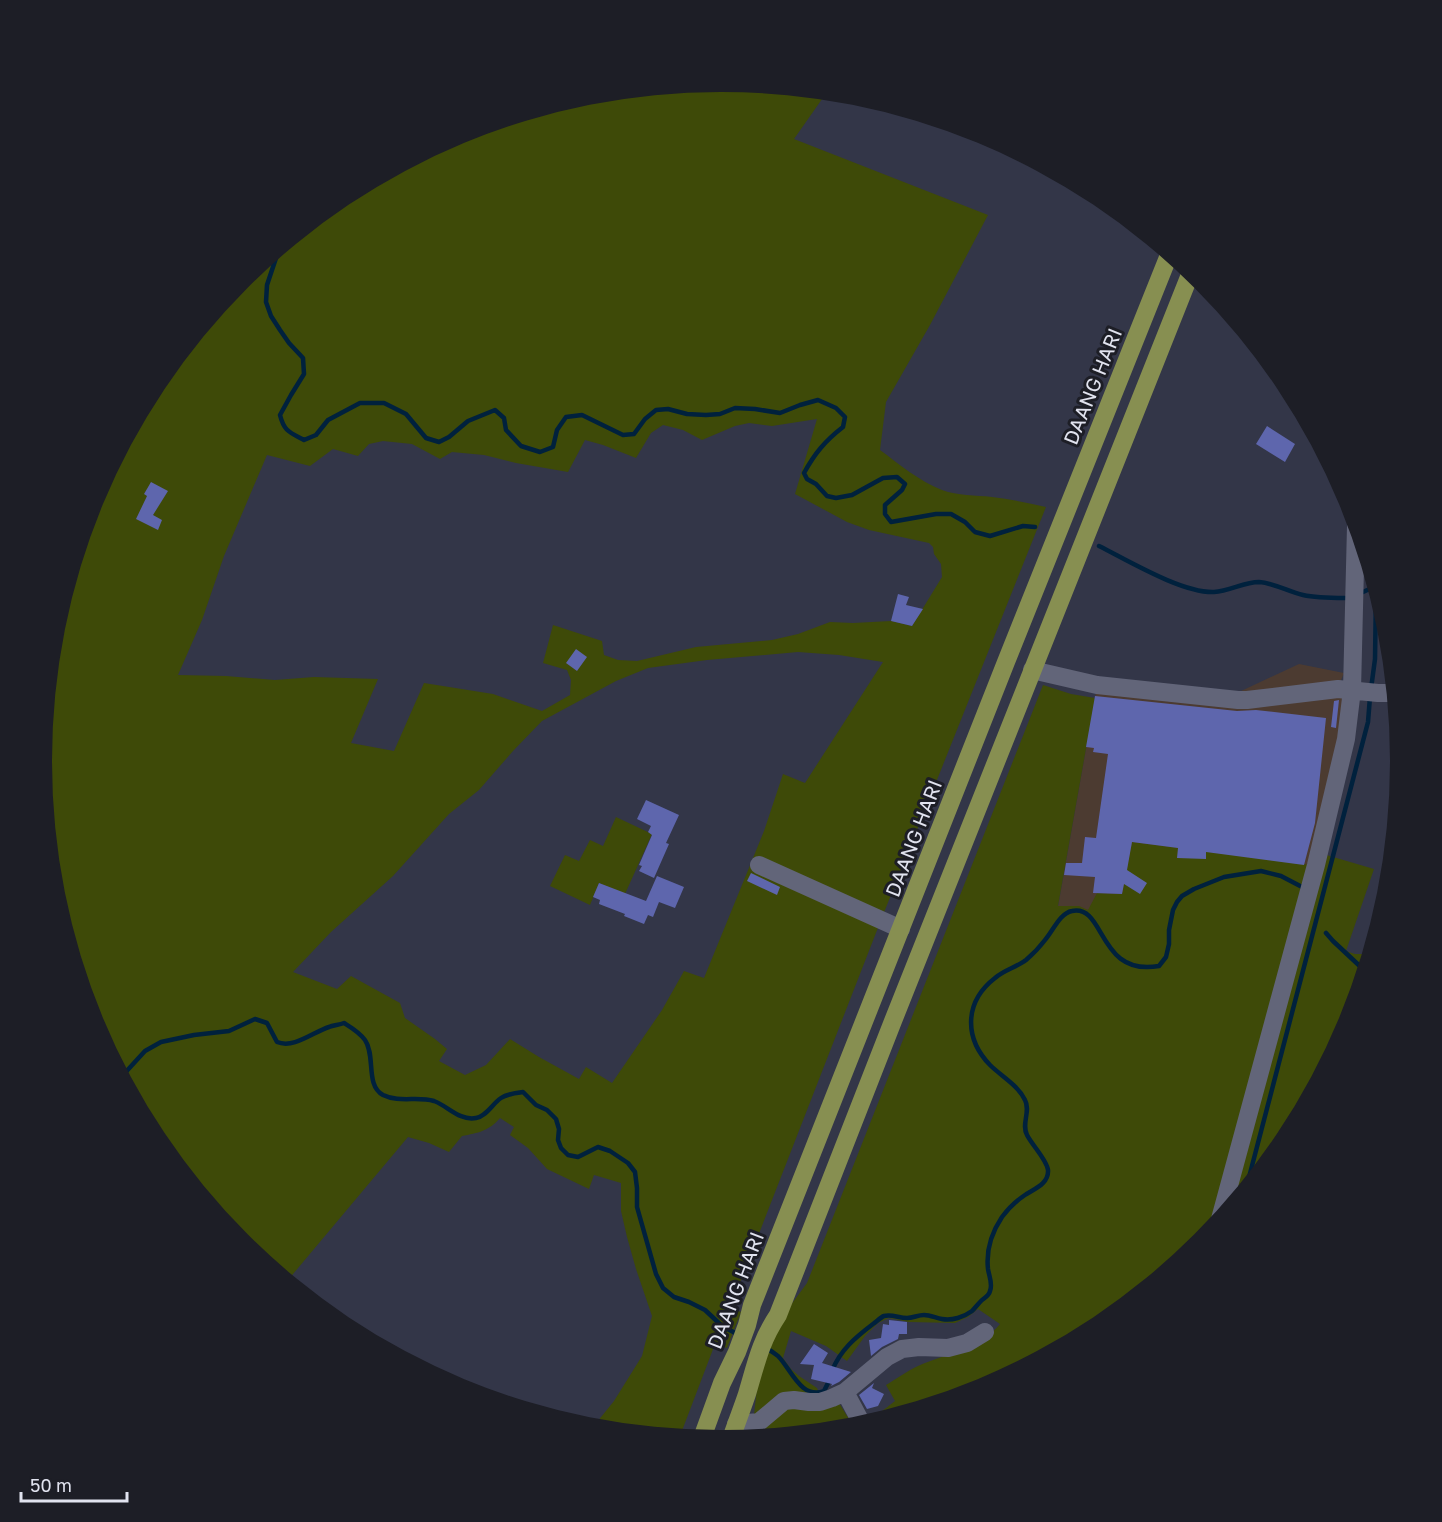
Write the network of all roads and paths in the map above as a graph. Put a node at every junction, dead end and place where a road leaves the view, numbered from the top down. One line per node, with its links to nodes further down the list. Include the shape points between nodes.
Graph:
1 (1166, 262): 7 (main road, DAANG HARI)
2 (1187, 282): 4 (main road)
3 (1360, 564): 5 (street)
4 (1032, 670): 5 (street, via 1097,685 1238,700 1338,689); 8 (main road)
5 (1372, 692): 10 (street, via 1346,739)
6 (759, 865): 9 (street)
7 (909, 908): 8 (main road); 9 (main road, DAANG HARI)
8 (934, 917): 15 (main road, via 778,1315 767,1332)
9 (901, 929): 14 (main road, DAANG HARI)
10 (1225, 1201)
11 (985, 1332): 12 (street, via 948,1348 902,1349)
12 (845, 1392): 13 (street); 16 (street, via 820,1402 784,1401 759,1422)
13 (857, 1415)
14 (705, 1429)
15 (734, 1429)
16 (741, 1429)

